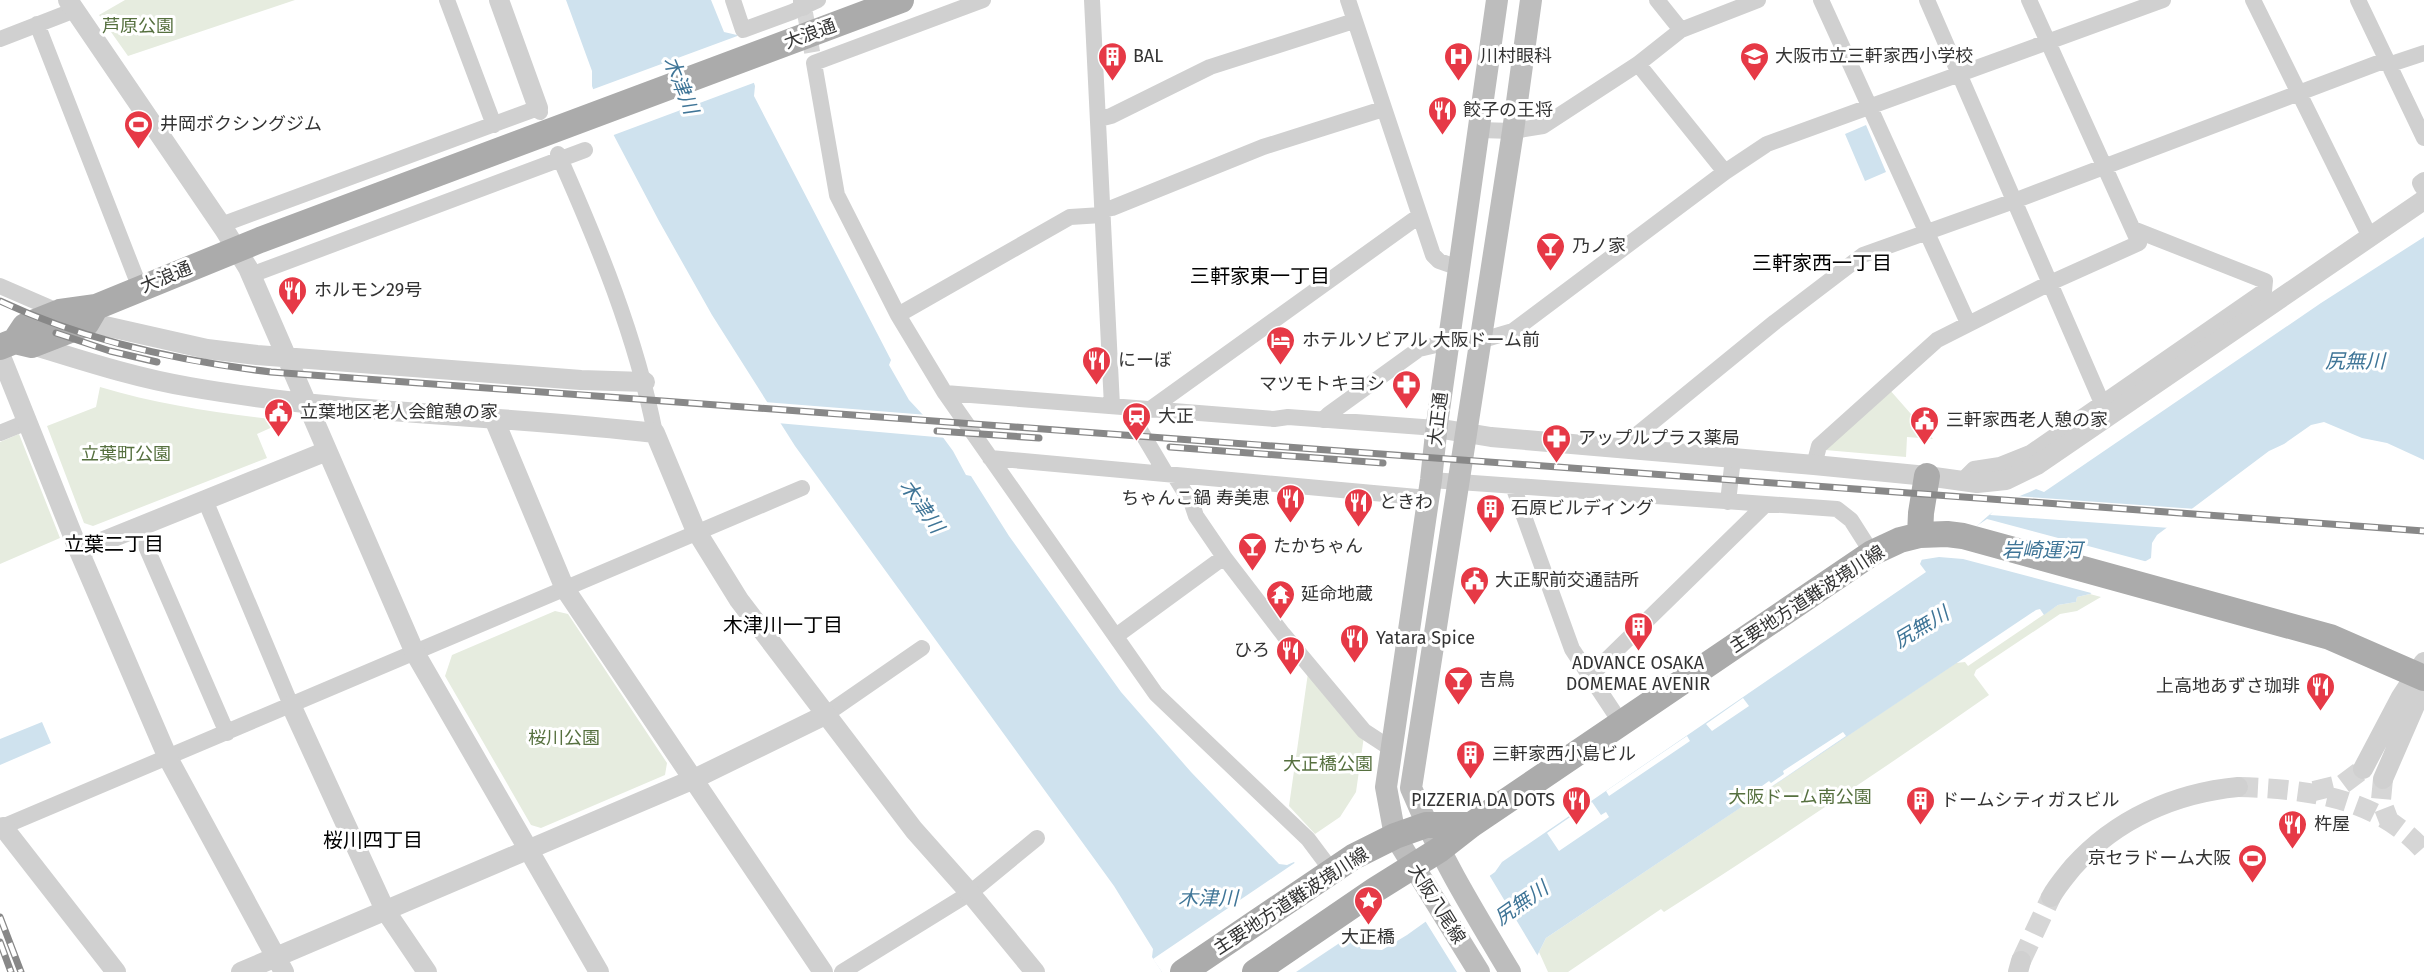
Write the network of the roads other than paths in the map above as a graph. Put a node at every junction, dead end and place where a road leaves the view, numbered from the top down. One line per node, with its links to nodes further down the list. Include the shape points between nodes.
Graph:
1 (447, 0): 34 (street)
2 (499, 0): 32 (street)
3 (733, 0): 19 (street, via 743,30)
4 (901, 0): 50 (main road, 大浪通)
5 (983, 0): 58 (street, via 813,60 837,195)
6 (1092, 0): 33 (street)
7 (1348, 0): 20 (street)
8 (1497, 0): 35 (main road, 大正通)
9 (1531, 0): 36 (main road, 大正通)
10 (1657, 0): 22 (street)
11 (1758, 0): 22 (street)
12 (1821, 0): 30 (street)
13 (1927, 0): 28 (street)
14 (2029, 0): 24 (street)
15 (2163, 0): 24 (street)
16 (2253, 0): 29 (street)
17 (2358, 0): 26 (street)
18 (71, 5): 21 (street); 46 (street)
19 (807, 5)
20 (1353, 21): 31 (street); 33 (street, via 1210,67)
21 (37, 24): 23 (street); 55 (street)
22 (1681, 30): 27 (street)
23 (0, 39)
24 (2048, 42): 28 (street); 40 (street)
25 (2424, 53): 26 (street)
26 (2387, 63): 29 (street); 37 (street)
27 (1638, 64): 36 (street, via 1544,126); 41 (street)
28 (1960, 74): 30 (street); 43 (street)
29 (2301, 93): 40 (street); 49 (street)
30 (1870, 105): 41 (street, via 1767,144); 48 (street)
31 (1383, 109): 44 (street, via 1263,147); 45 (street)
32 (539, 110): 34 (street)
33 (1099, 119): 44 (street)
34 (494, 125): 46 (street)
35 (1479, 130): 36 (street); 51 (main road, 大正通)
36 (1513, 131): 60 (main road, 大正通)
37 (2424, 138)
38 (585, 150): 39 (street)
39 (559, 156): 52 (street); 64 (street, via 603,259)
40 (2103, 166): 43 (street); 47 (street)
41 (1725, 172): 60 (street, via 1513,331)
42 (2423, 189): 49 (street)
43 (2014, 201): 48 (street); 53 (street)
44 (1102, 212): 58 (street, via 1070,217); 68 (street)
45 (1419, 216): 51 (street, via 1433,255); 69 (street)
46 (221, 225): 50 (street)
47 (2133, 229): 53 (street, via 2139,243); 66 (street, via 2265,281 2264,291)
48 (1927, 232): 59 (street); 77 (street, via 1863,255 1639,433)
49 (2370, 237): 84 (street, via 2037,465 2006,480)
50 (237, 249): 52 (street); 55 (main road, 大浪通)
51 (1459, 268): 61 (main road, 大正通)
52 (251, 275): 63 (street)
53 (2050, 283): 59 (street); 66 (street)
54 (0, 286): 56 (street)
55 (140, 288): 57 (main road, 大浪通)
56 (60, 312): 57 (main road, 大浪通); 62 (main road, 大浪通, via 25,327)
57 (91, 315): 62 (main road, 大浪通); 63 (street, via 207,349)
58 (898, 315): 65 (street)
59 (1968, 323): 81 (street, via 1937,340 1834,431 1819,446)
60 (1479, 341): 76 (main road, 大正通)
61 (1449, 342): 71 (street, via 1419,349); 73 (main road, 大正通)
62 (12, 347): 67 (street, via 189,387); 72 (street)
63 (287, 358): 64 (street); 67 (street)
64 (645, 382): 74 (street)
65 (945, 393): 68 (street); 79 (street)
66 (2102, 403): 84 (street, via 2030,453 2000,465 1974,469)
67 (306, 404): 70 (street); 78 (street)
68 (1120, 407): 69 (street); 82 (street)
69 (1149, 410): 71 (street)
70 (494, 419): 74 (street); 98 (street)
71 (1323, 420): 73 (street)
72 (27, 422): 75 (street); 95 (street)
73 (1437, 428): 76 (street); 88 (main road, 大正通)
74 (656, 433): 93 (street)
75 (0, 434)
76 (1467, 434): 77 (street); 85 (main road, 大正通)
77 (1638, 449): 80 (street)
78 (327, 451): 89 (street); 101 (street)
79 (990, 458): 82 (street); 99 (street)
80 (1733, 458): 81 (street); 90 (street)
81 (1814, 465): 83 (street)
82 (1169, 473): 88 (street, via 1308,489); 97 (street)
83 (1927, 476): 84 (street); 94 (main road)
84 (1962, 481)
85 (1458, 482): 86 (street); 88 (street); 114 (main road, 大正通, via 1411,788)
86 (1513, 486): 90 (street); 103 (street, via 1572,650)
87 (802, 488): 93 (street)
88 (1430, 489): 108 (main road, 大正通)
89 (205, 500): 92 (street); 104 (street)
90 (1728, 502): 91 (street)
91 (1765, 505): 96 (street, via 1837,509 1851,520); 103 (street)
92 (138, 528): 95 (street); 107 (street)
93 (697, 533): 98 (street); 105 (street, via 739,600)
94 (1920, 535): 96 (main road, 主要地方道難波境川線); 102 (main road, 主要地方道難波境川線, via 1962,536 2121,578 2330,637)
95 (79, 551): 109 (street)
96 (1872, 553): 106 (main road, 主要地方道難波境川線)
97 (1224, 557): 99 (street); 108 (street, via 1364,731)
98 (565, 589): 101 (street); 111 (street)
99 (1116, 636): 122 (street, via 1156,694 1308,839)
100 (922, 648): 105 (street)
101 (414, 653): 104 (street); 119 (street)
102 (2422, 672): 110 (street, via 2401,697); 112 (street, via 2416,703)
103 (1590, 676): 106 (street)
104 (291, 705): 107 (street); 125 (street)
105 (825, 715): 111 (street); 123 (street, via 914,830)
106 (1621, 723): 115 (main road, 主要地方道難波境川線)
107 (227, 732): 109 (street)
108 (1390, 748): 117 (main road, 大正通, via 1386,787)
109 (168, 758): 116 (street); 126 (street)
110 (2363, 769)
111 (694, 779): 119 (street); 131 (street)
112 (2383, 779)
113 (2238, 787): 124 (street, via 2187,795 2136,817 2083,856)
114 (1426, 825): 115 (main road, 主要地方道難波境川線); 117 (main road, 主要地方道難波境川線); 120 (main road, 大阪八尾線)
115 (1471, 825): 120 (main road, 主要地方道難波境川線)
116 (1, 826): 127 (street)
117 (1395, 836): 121 (main road, 大阪八尾線); 122 (main road, 主要地方道難波境川線)
118 (1037, 838): 123 (street)
119 (528, 850): 125 (street); 130 (street)
120 (1439, 850): 121 (main road, 主要地方道難波境川線); 137 (main road, 大阪八尾線)
121 (1414, 866): 135 (main road, 主要地方道難波境川線); 136 (main road, 大阪八尾線)
122 (1322, 878): 134 (main road, 主要地方道難波境川線)
123 (970, 893): 132 (street); 133 (street)
124 (2051, 897)
125 (385, 910): 126 (street); 129 (street)
126 (280, 964): 128 (street)
127 (116, 972)
128 (241, 972)
129 (427, 972)
130 (598, 972)
131 (823, 972)
132 (842, 972)
133 (1035, 972)
134 (1183, 972)
135 (1255, 972)
136 (1479, 972)
137 (1510, 972)

